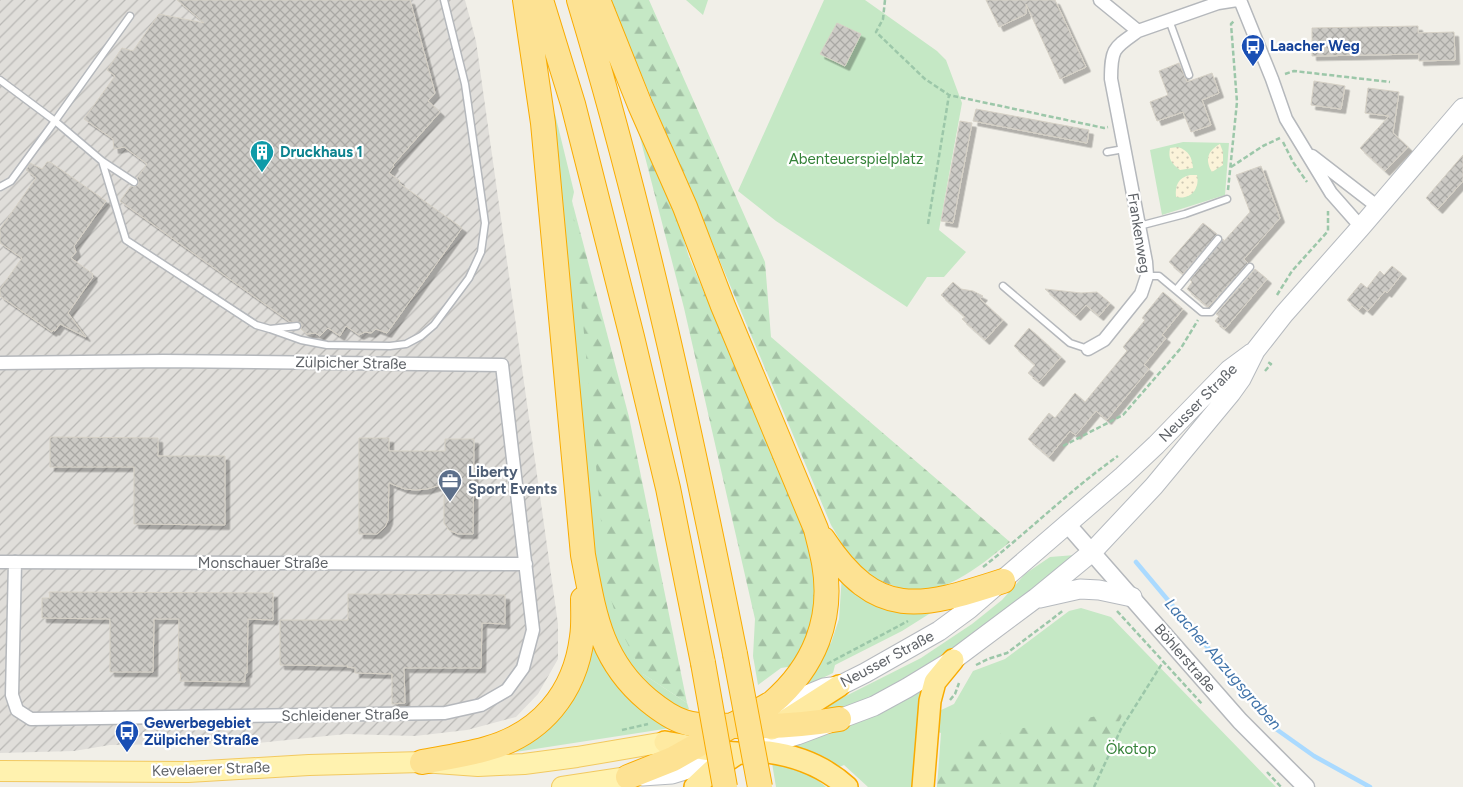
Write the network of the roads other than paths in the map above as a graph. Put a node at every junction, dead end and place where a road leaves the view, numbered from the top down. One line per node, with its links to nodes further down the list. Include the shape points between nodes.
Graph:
1 (444, 0): 31 (lane, via 464,84 485,222 481,252 469,278 434,325 406,344 327,345)
2 (525, 0): 38 (highway, via 544,122)
3 (541, 0): 58 (highway, bridge, via 573,104 668,488)
4 (579, 0): 59 (highway, bridge, via 630,180 667,331 701,481)
5 (598, 0): 36 (highway)
6 (1100, 0): 10 (street)
7 (1239, 0): 9 (street, Frankenweg, via 1218,3); 16 (street, via 1286,119)
8 (130, 16): 14 (lane)
9 (1169, 20): 10 (street, Frankenweg); 11 (lane)
10 (1138, 31): 15 (street, Frankenweg, via 1117,46 1111,59 1111,79)
11 (1189, 75)
12 (0, 80): 14 (lane)
13 (1463, 108): 22 (main road, Neusser Straße)
14 (55, 121): 18 (lane); 20 (lane, via 11,181)
15 (1124, 149): 17 (lane); 23 (street, Frankenweg)
16 (1304, 150): 22 (street); 24 (street, via 1331,193)
17 (1108, 152)
18 (102, 161): 19 (lane); 31 (lane, via 126,240 256,325)
19 (134, 182)
20 (0, 187)
21 (1227, 199): 23 (lane)
22 (1378, 208): 24 (main road, Neusser Straße)
23 (1139, 226): 27 (street, Frankenweg)
24 (1361, 227): 33 (main road, Neusser Straße)
25 (1218, 239): 29 (lane)
26 (1250, 267): 29 (lane, via 1211,312 1202,312)
27 (1147, 276): 29 (lane, via 1159,276); 32 (street, Frankenweg, via 1141,294 1104,340)
28 (1003, 286): 32 (lane, Frankenweg, via 1070,343)
29 (1176, 290)
30 (297, 326): 31 (lane)
31 (270, 329)
32 (1088, 349)
33 (1255, 351): 35 (main road, Neusser Straße, via 1229,370 1156,445); 37 (main road, Neusser Straße, via 1231,393 1154,486)
34 (0, 363): 41 (street, Zülpicher Straße, via 163,361 502,365)
35 (1068, 525): 37 (street, Böhlerstraße); 42 (main road, Neusser Straße)
36 (816, 529): 42 (highway, via 850,575 869,590 889,599 930,602); 48 (highway, via 827,592 824,619 815,649 782,695)
37 (1092, 552): 43 (street, Böhlerstraße); 44 (main road, Neusser Straße)
38 (583, 555): 48 (highway, via 602,635 614,662 632,687 656,707 685,723); 53 (highway, via 582,637 574,673 561,698 544,718 510,741)
39 (0, 562): 40 (street, Monschauer Straße)
40 (15, 562): 41 (street, Monschauer Straße); 41 (street, Schleidener Straße, via 12,695 17,710 31,720 445,713 481,705 506,690 523,668 533,630)
41 (526, 564)
42 (1003, 581): 46 (main road, Neusser Straße, via 939,631)
43 (1132, 597): 44 (main road, via 1080,589); 62 (street, Böhlerstraße, via 1240,720)
44 (1036, 598): 45 (main road, Neusser Straße)
45 (953, 660): 47 (main road, Neusser Straße, via 874,706); 61 (highway, via 935,682 930,701)
46 (839, 686): 48 (main road, Neusser Straße, via 824,688); 49 (highway)
47 (839, 719): 49 (highway); 52 (main road, Neusser Straße)
48 (733, 726): 49 (highway); 50 (main road, Neusser Straße); 51 (highway)
49 (774, 727): 52 (highway)
50 (665, 742): 51 (highway); 53 (main road, Neusser Straße, via 524,764 478,766)
51 (693, 747): 52 (highway); 55 (highway, via 673,759)
52 (738, 754): 55 (main road, Neusser Straße, via 672,774); 57 (highway, via 713,770); 60 (highway, via 767,752 799,759 817,766)
53 (422, 762): 54 (main road, Kevelaerer Straße, via 188,772)
54 (0, 771)
55 (628, 777): 56 (main road, Neusser Straße)
56 (562, 787)
57 (696, 787)
58 (725, 787)
59 (760, 787)
60 (847, 787)
61 (923, 787)
62 (1306, 787)

